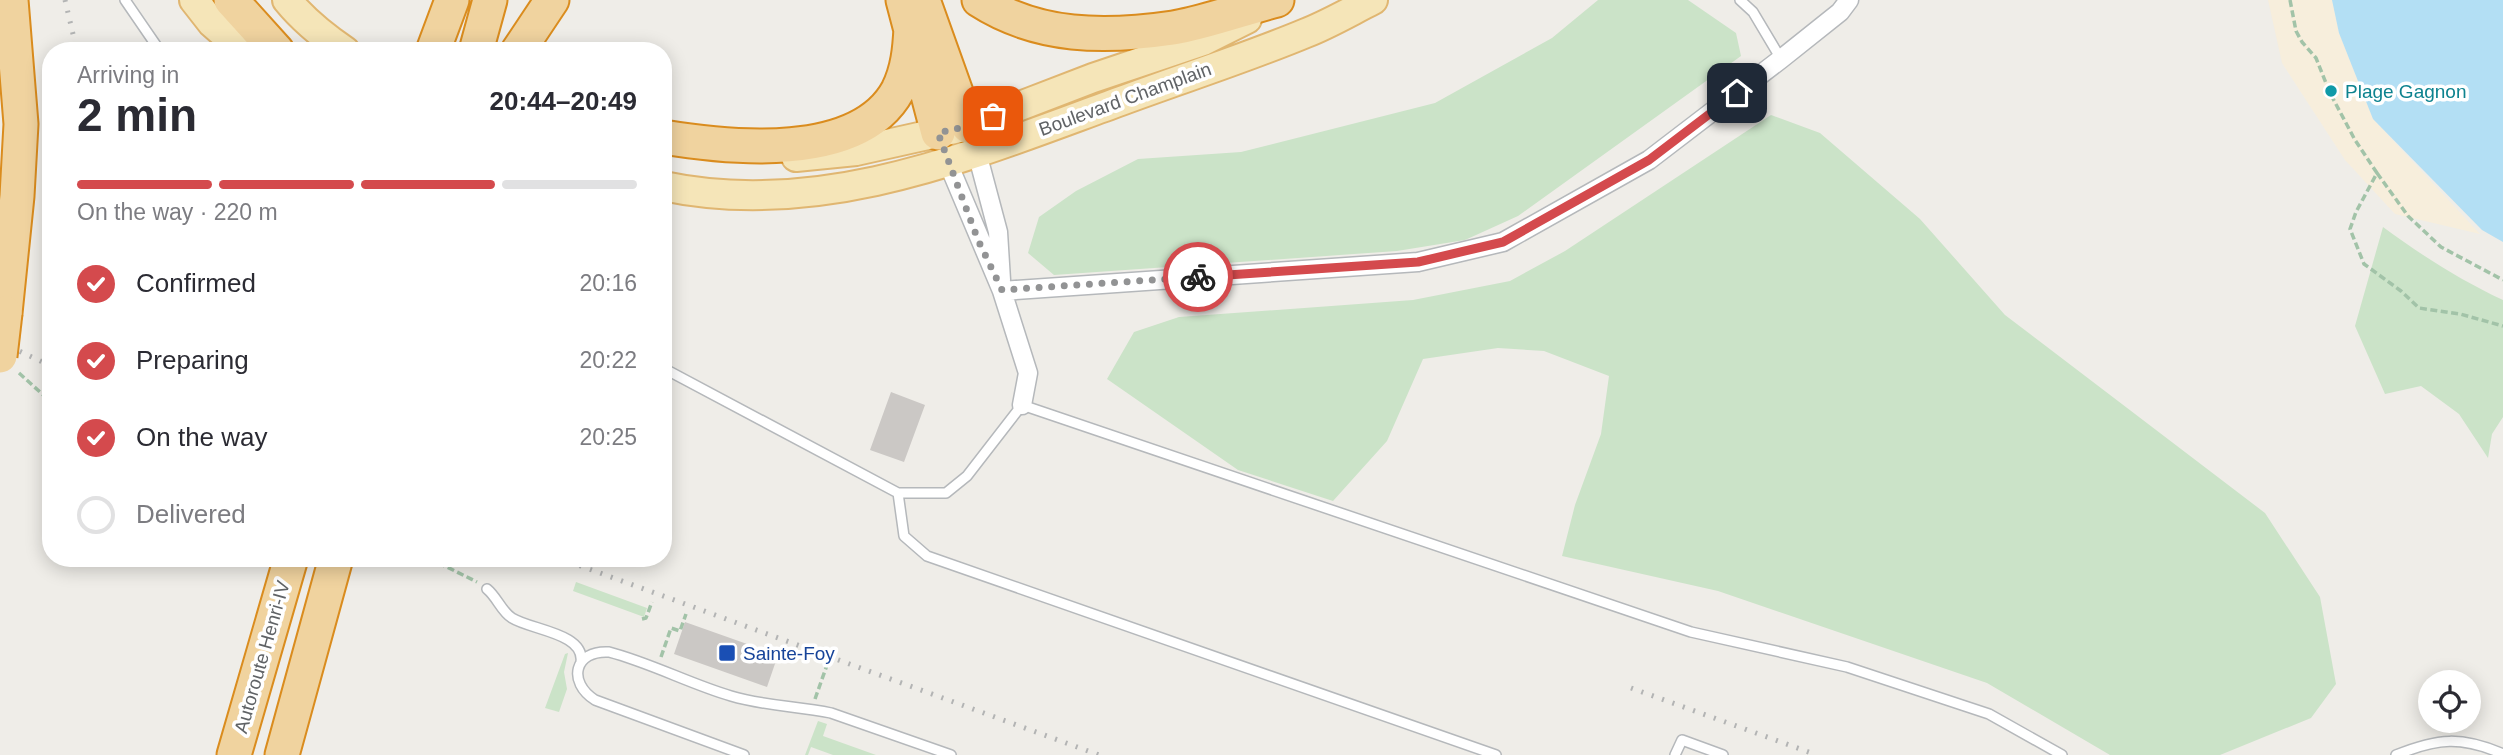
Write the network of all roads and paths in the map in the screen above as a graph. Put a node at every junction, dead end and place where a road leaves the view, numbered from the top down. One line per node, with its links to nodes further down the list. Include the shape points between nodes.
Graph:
1 (11, 0): 33 (highway, bridge, via 22,124)
2 (125, 0): 18 (lane)
3 (194, 0): 19 (main road)
4 (231, 0): 20 (highway)
5 (287, 0): 21 (main road)
6 (552, 0): 17 (highway)
7 (979, 0): 8 (highway, via 1025,23 1083,33 1174,28)
8 (1277, 0)
9 (1287, 0): 26 (main road, Boulevard Champlain, via 1203,41 1093,78)
10 (1373, 0): 26 (main road, Boulevard Champlain, via 1309,32)
11 (1740, 0): 24 (lane, via 1754,12)
12 (1849, 0): 24 (street)
13 (2290, 0): 28 (path, via 2302,43 2316,58 2330,93)
14 (444, 3): 22 (highway)
15 (487, 9): 23 (highway)
16 (912, 9): 25 (highway, via 909,57 898,91 858,127 827,138 781,145); 26 (highway)
17 (523, 41)
18 (154, 42)
19 (234, 42)
20 (269, 42)
21 (332, 42)
22 (436, 42)
23 (478, 42)
24 (1782, 59): 31 (street, via 1649,160 1503,242 1418,262)
25 (672, 138)
26 (958, 144): 27 (main road, Boulevard Champlain, via 768,158); 29 (main road, Boulevard Champlain, via 824,192 732,196); 31 (street); 31 (street, via 998,232)
27 (672, 149)
28 (2377, 173): 30 (path, via 2408,216 2441,247); 32 (path, via 2350,229 2364,264 2419,308)
29 (672, 187)
30 (2503, 280)
31 (1002, 290): 36 (street, via 1028,373)
32 (2503, 326)
33 (5, 360): 35 (path)
34 (672, 373): 37 (lane)
35 (42, 394)
36 (1022, 405): 37 (lane, via 967,477 946,493); 57 (lane, via 1691,632 1847,667 1989,714)
37 (898, 493): 54 (lane, via 904,536 927,556)
38 (288, 567): 50 (highway, Autoroute Henri-IV)
39 (333, 567): 51 (highway)
40 (450, 567): 41 (path)
41 (487, 589): 45 (lane, via 512,618 573,642 580,649)
42 (652, 602): 44 (path)
43 (686, 614): 47 (path, via 680,631 671,628)
44 (642, 619)
45 (581, 662): 47 (lane, via 593,653 609,652); 52 (lane, via 580,685 595,700)
46 (827, 665): 48 (path)
47 (656, 669): 48 (lane, via 751,702)
48 (811, 709): 53 (lane)
49 (2503, 754): 58 (lane, via 2451,740)
50 (234, 755)
51 (282, 755)
52 (744, 755)
53 (951, 755)
54 (1496, 755)
55 (1675, 755): 56 (lane, via 1682,740)
56 (1723, 755)
57 (2062, 755)
58 (2396, 755)

